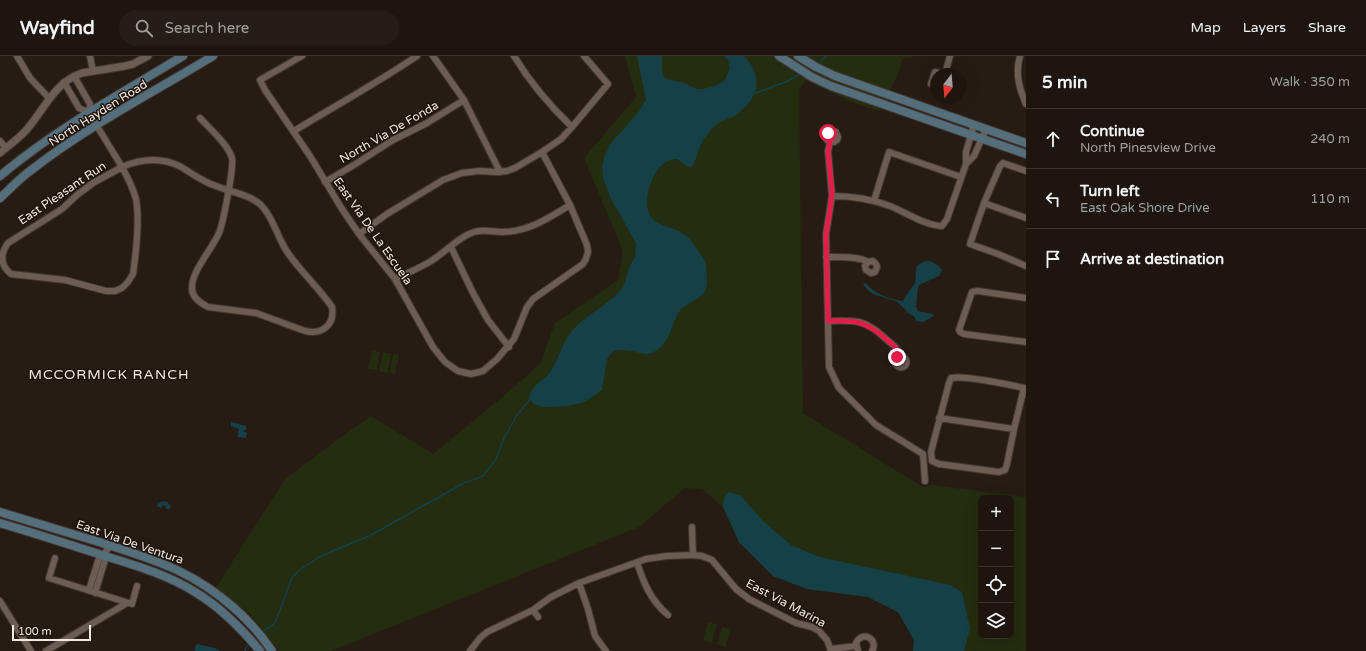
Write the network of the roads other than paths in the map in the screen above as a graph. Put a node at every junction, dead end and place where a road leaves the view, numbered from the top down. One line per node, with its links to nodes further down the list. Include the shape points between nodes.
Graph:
1 (17, 56): 20 (street, via 30,78)
2 (90, 56): 16 (street)
3 (148, 56): 16 (street, via 133,64)
4 (183, 56): 23 (main road, North Hayden Road)
5 (213, 56): 25 (main road, North Hayden Road)
6 (302, 56): 29 (street, East Via De La Escuela, via 260,80 264,90)
7 (417, 56): 29 (street)
8 (433, 56): 21 (street)
9 (514, 56): 27 (street, via 523,72 548,103)
10 (584, 56): 27 (street, via 608,84)
11 (779, 56): 30 (main road, via 832,86)
12 (798, 56): 26 (main road, via 835,76)
13 (950, 56): 15 (street)
14 (1020, 56): 19 (street, via 1017,76)
15 (946, 68)
16 (93, 71): 17 (street)
17 (74, 76): 18 (street); 23 (street, East Pleasant Run, via 90,104)
18 (64, 82): 20 (street); 23 (street, East Pleasant Run, via 80,108)
19 (1023, 90): 22 (street)
20 (49, 98): 35 (street, via 26,130)
21 (464, 100): 41 (street); 44 (street, North Via De Fonda)
22 (1026, 104)
23 (89, 113): 25 (street, East Pleasant Run); 42 (main road, North Hayden Road, via 34,148)
24 (200, 118): 45 (street, East Pleasant Run, via 224,144 232,158)
25 (97, 125): 39 (street, East Pleasant Run); 47 (main road, North Hayden Road, via 29,171)
26 (974, 125): 28 (main road); 30 (street)
27 (572, 127): 36 (street, via 561,139)
28 (986, 129): 31 (street); 34 (main road)
29 (294, 131): 44 (street, East Via De La Escuela)
30 (971, 135): 31 (main road); 38 (street, via 966,152)
31 (982, 139): 37 (main road); 38 (street, via 974,156)
32 (0, 141): 35 (street)
33 (830, 142): 46 (street, via 828,152)
34 (1026, 143)
35 (3, 151)
36 (542, 152): 41 (street, via 515,168); 50 (street)
37 (1026, 154)
38 (966, 164): 43 (street)
39 (122, 167): 45 (street, East Pleasant Run, via 150,160 171,163); 54 (street, East Pleasant Run, via 93,183 62,209 8,243 2,248); 54 (street, East Pleasant Run, via 136,199 138,216 133,274 122,288 106,291 65,280 11,274 4,270)
40 (1026, 171): 49 (street, via 1003,162)
41 (500, 172): 52 (street, via 462,173 444,180)
42 (0, 176)
43 (961, 178): 48 (street, via 947,219 942,226); 48 (street, via 889,152)
44 (325, 182): 52 (street, East Via De La Escuela)
45 (228, 191): 45 (street, East Pleasant Run, via 219,232 193,279 191,289 194,297 208,307 256,313 312,332 327,327 332,317 332,307 290,257 267,213 254,199)
46 (832, 196): 48 (street); 55 (street, via 826,234)
47 (0, 198)
48 (874, 201)
49 (984, 203): 51 (street); 57 (street, via 970,244)
50 (570, 205): 53 (street, via 535,225 502,232 476,231 465,235); 62 (street, via 587,245 586,259 579,267 533,299)
51 (1026, 218)
52 (359, 234): 58 (street, East Via De La Escuela)
53 (451, 247): 58 (street, via 431,261); 62 (street, via 488,320)
54 (0, 255)
55 (826, 257): 56 (street, via 863,259); 60 (street)
56 (868, 262)
57 (1026, 266)
58 (395, 279): 62 (street, East Via De La Escuela, via 432,347 445,362 458,371 471,374 483,371)
59 (1026, 298): 61 (street, via 972,292 959,328 960,332 966,334)
60 (828, 321): 63 (street, via 853,320 867,324 895,347); 67 (street, via 829,367 838,388 876,425 923,454)
61 (1026, 342)
62 (509, 347)
63 (900, 356)
64 (1025, 389): 65 (street, via 979,380 951,378); 66 (street)
65 (939, 418): 66 (street); 66 (street, via 931,452 932,461 939,464 999,472 1005,470)
66 (1014, 429)
67 (925, 482)
68 (0, 512): 71 (main road, East Via De Ventura)
69 (0, 523): 72 (main road, East Via De Ventura)
70 (692, 527): 73 (street)
71 (110, 546): 72 (street); 89 (main road, East Via De Ventura, via 156,561 200,583 239,612)
72 (103, 555): 78 (street, via 105,560); 88 (main road, East Via De Ventura, via 163,575 196,592 232,620)
73 (693, 555): 75 (street, East Via Marina); 85 (street, East Via Marina, via 712,560 736,589 749,599 796,623 819,631 828,640)
74 (55, 558): 78 (street, via 49,578)
75 (637, 562): 76 (street, East Via Marina); 82 (street, via 650,593 660,609)
76 (579, 583): 81 (street, East Via Marina, via 551,597); 91 (street, via 595,636)
77 (137, 586): 80 (street, via 132,604)
78 (92, 592): 80 (street)
79 (0, 601): 86 (street)
80 (127, 603): 87 (street)
81 (533, 610): 83 (street); 90 (street, East Via Marina, via 487,632)
82 (668, 615)
83 (538, 617)
84 (857, 648): 85 (street); 92 (street, via 859,638 867,636 873,641)
85 (831, 650)
86 (31, 651)
87 (46, 651)
88 (260, 651)
89 (272, 651)
90 (470, 651)
91 (606, 651)
92 (872, 651)

